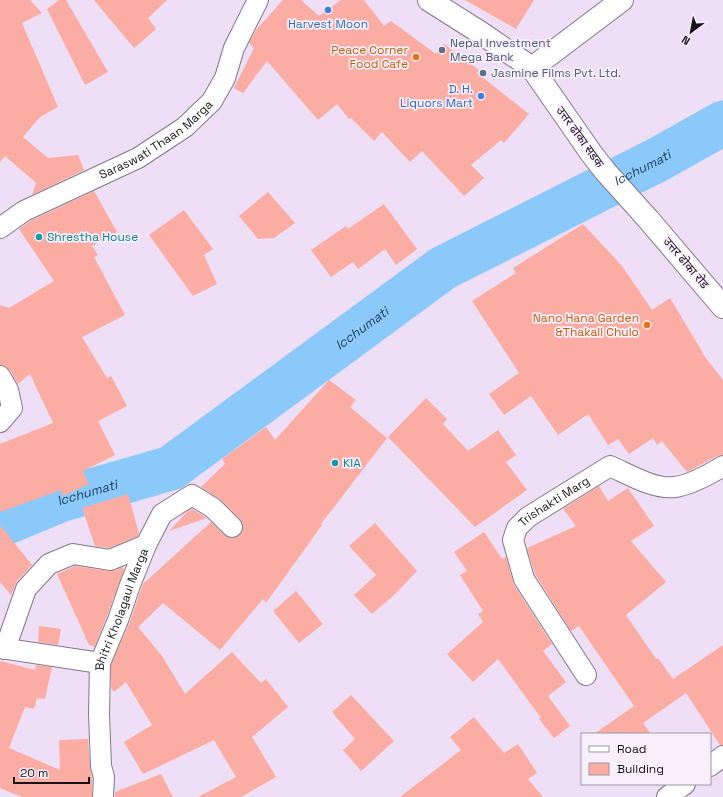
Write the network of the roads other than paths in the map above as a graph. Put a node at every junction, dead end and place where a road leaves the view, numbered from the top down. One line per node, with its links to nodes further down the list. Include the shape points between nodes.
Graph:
1 (258, 0): 6 (street, Saraswati Thaan Marga, via 234,48 225,78 212,101 185,127 138,158 24,211)
2 (429, 0): 4 (main road)
3 (622, 0): 4 (main road)
4 (532, 68): 5 (main road, उत्तर ढोका सडक, via 591,153)
5 (648, 219): 7 (main road, उत्तर ढोका रोड)
6 (0, 228)
7 (723, 307)
8 (0, 376): 9 (street, via 8,390 12,408)
9 (0, 422)
10 (723, 466): 15 (street, Trishakti Marg, via 705,477 674,487 646,482 610,466 528,517 518,528 513,540 524,579)
11 (232, 527): 12 (street, Bhitri Kholagaul Marga, via 213,508 192,495 162,514)
12 (146, 544): 13 (street, via 110,560 73,554 49,564 26,589); 14 (street, Bhitri Kholagaul Marga)
13 (2, 648): 14 (street)
14 (100, 663): 19 (street, Bhitri Kholagaul Marga, via 99,714)
15 (586, 675)
16 (723, 756): 17 (street)
17 (711, 765)
18 (683, 785): 20 (street)
19 (103, 797)
20 (666, 797)

